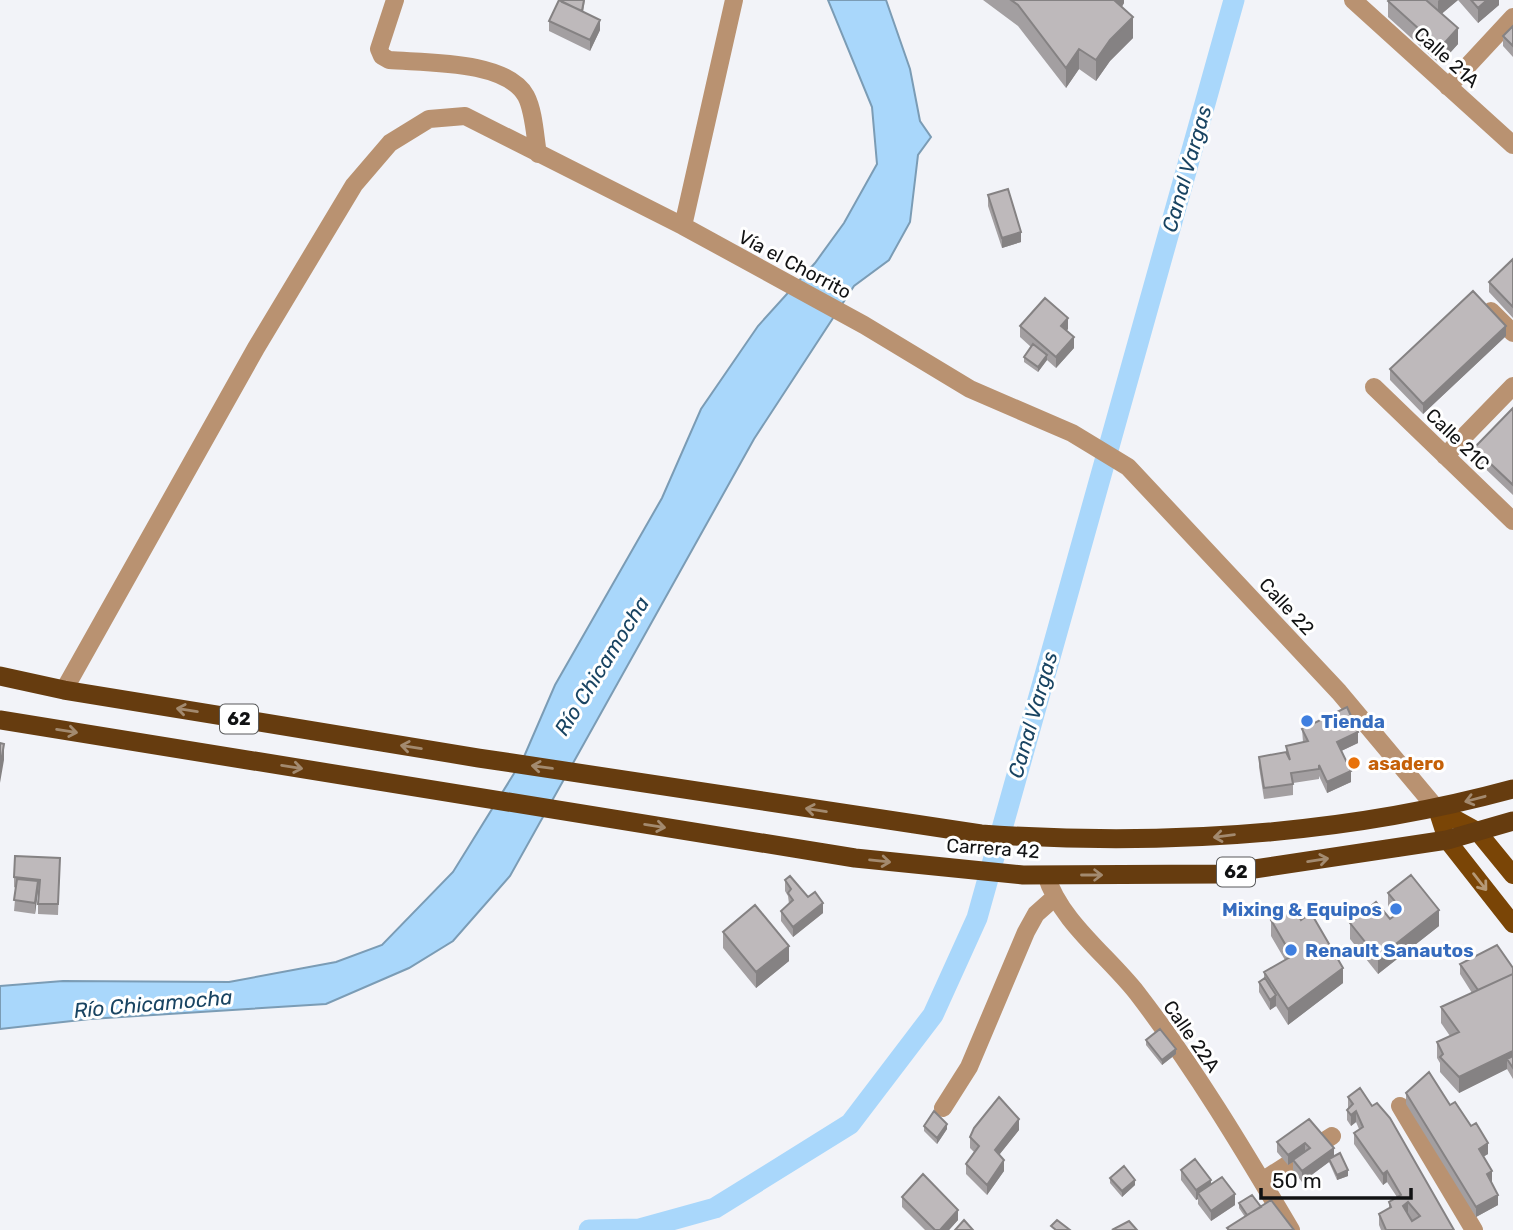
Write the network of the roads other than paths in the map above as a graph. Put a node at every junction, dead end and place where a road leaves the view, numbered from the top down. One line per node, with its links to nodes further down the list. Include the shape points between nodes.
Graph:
1 (395, 0): 7 (street, via 379,49 382,56 475,68 511,78 527,97)
2 (734, 0): 8 (street)
3 (1353, 0): 5 (street, Calle 21A)
4 (1513, 17): 5 (street)
5 (1448, 86): 6 (street, Calle 21A)
6 (1513, 145)
7 (538, 154): 8 (street, Vía el Chorrito); 17 (street, Vía el Chorrito, via 465,116 429,119 390,143 354,185 256,348)
8 (683, 226): 13 (street, Vía el Chorrito, via 970,388)
9 (1482, 301): 10 (street)
10 (1513, 333)
11 (1513, 386): 14 (street)
12 (1374, 387): 14 (street, Calle 21C)
13 (1092, 446): 20 (street, Calle 22, via 1128,467 1339,692)
14 (1445, 456): 15 (street, Calle 21C)
15 (1513, 521)
16 (0, 676): 17 (highway, 62)
17 (64, 690): 20 (highway, Carrera 42 / 62, one-way to 17, via 1210,838 981,834)
18 (0, 720): 24 (highway, Carrera 42 / 62, one-way to 24, via 855,858)
19 (1513, 789): 20 (highway, Carrera 42 / 62, one-way to 20)
20 (1437, 810): 22 (main road); 23 (main road)
21 (1513, 821): 22 (highway, Carrera 42 / 62)
22 (1478, 831): 23 (highway, Carrera 42 / 62); 25 (main road)
23 (1447, 840): 24 (highway, Carrera 42 / 62, one-way to 23, via 1221,874); 27 (main road, one-way to 27)
24 (1046, 875): 26 (street, Calle 22A)
25 (1513, 875)
26 (1054, 898): 29 (street, via 1026,932 969,1067); 31 (street, Calle 22A, via 1136,992)
27 (1513, 924)
28 (1400, 1106): 33 (street)
29 (943, 1108)
30 (1332, 1136): 31 (street)
31 (1262, 1181): 32 (street, Calle 22A)
32 (1291, 1230)
33 (1474, 1230)

